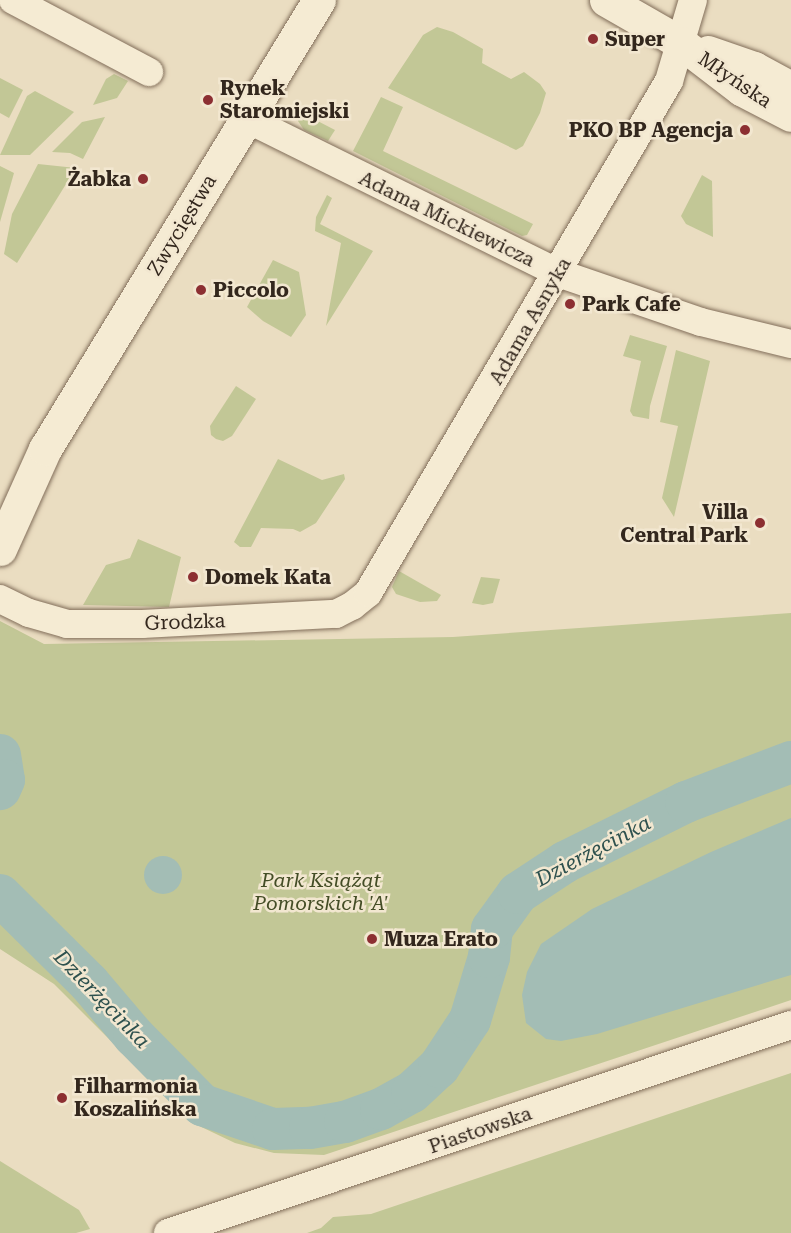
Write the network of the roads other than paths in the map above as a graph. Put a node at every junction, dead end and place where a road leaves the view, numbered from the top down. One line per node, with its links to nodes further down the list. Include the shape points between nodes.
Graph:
1 (13, 0): 6 (street)
2 (319, 0): 9 (street, Zwycięstwa)
3 (606, 0): 5 (street, Młyńska)
4 (693, 0): 5 (street)
5 (681, 43): 7 (street, Młyńska, via 754,68); 8 (street, Młyńska, via 741,89); 10 (street, Adama Asnyka, via 669,81)
6 (149, 72)
7 (791, 88)
8 (791, 115)
9 (247, 118): 10 (street, Adama Mickiewicza); 12 (street, Zwycięstwa)
10 (558, 273): 11 (street, Adama Mickiewicza, via 691,319); 15 (street, Adama Asnyka)
11 (791, 344)
12 (45, 449): 13 (street, Zwycięstwa); 14 (street, Zwycięstwa)
13 (0, 502)
14 (0, 549)
15 (368, 593): 16 (street, Grodzka, via 336,614 142,624 67,624)
16 (0, 599)
17 (791, 1025): 18 (street, Piastowska)
18 (168, 1233)

